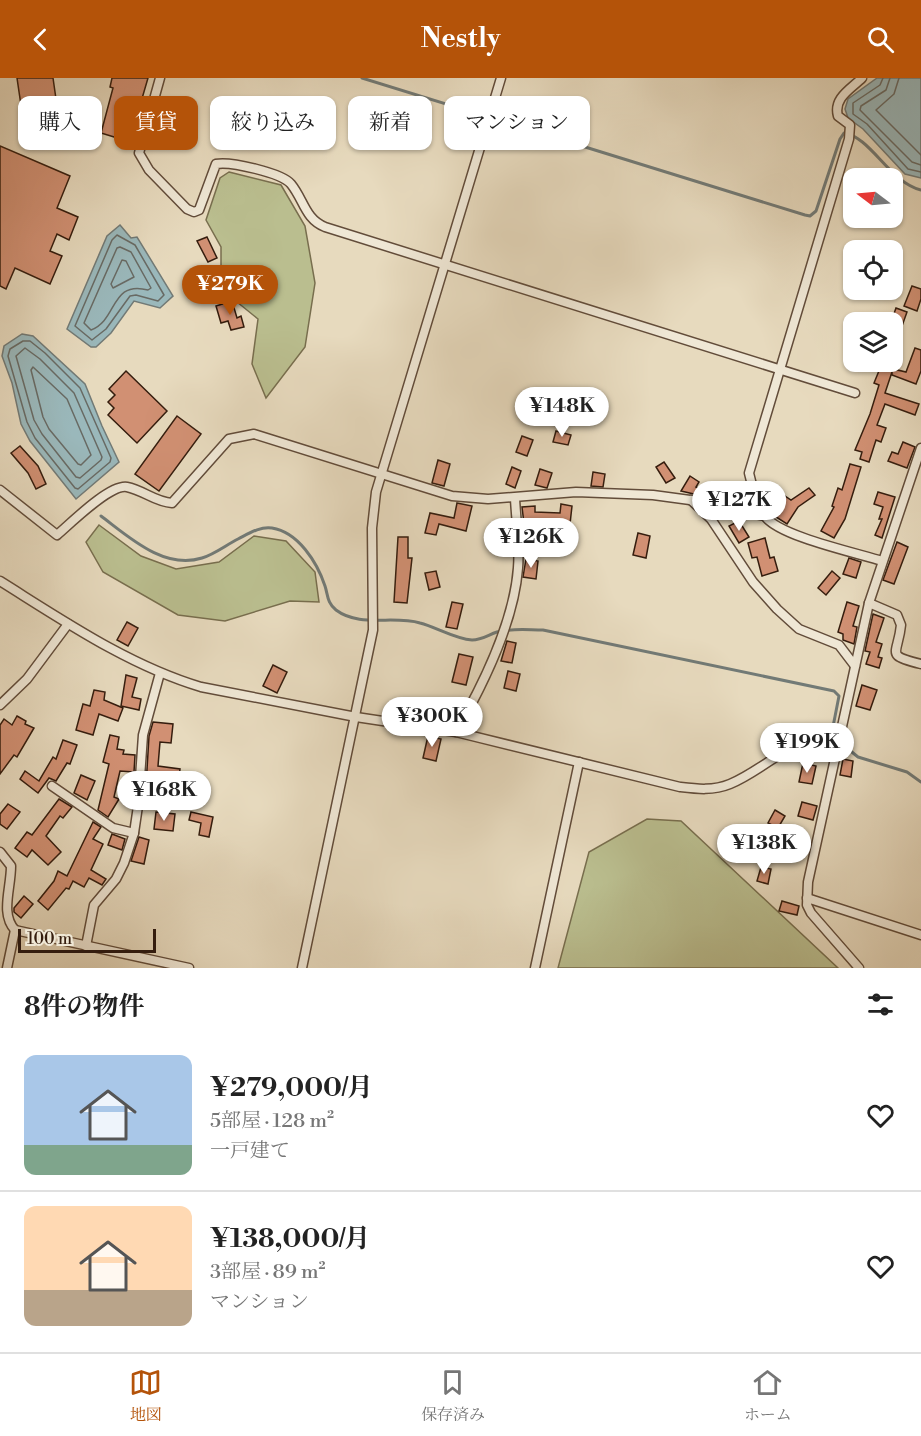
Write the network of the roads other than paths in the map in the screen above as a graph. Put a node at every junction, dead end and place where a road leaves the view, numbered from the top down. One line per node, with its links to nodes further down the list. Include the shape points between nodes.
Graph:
1 (160, 78): 4 (street, via 139,153 149,170 187,209 194,212 202,205 216,164 232,164 285,178 316,224)
2 (501, 78): 4 (street)
3 (862, 78): 5 (street, via 837,104 838,116 850,125 849,139)
4 (444, 266): 5 (street); 8 (street)
5 (780, 369): 6 (street); 12 (street, via 749,473)
6 (855, 393)
7 (921, 448): 13 (street)
8 (381, 474): 9 (street, via 254,434 229,440 172,503 126,487 113,489 57,534); 10 (street, via 452,496); 21 (street, via 372,528 375,613)
9 (0, 490)
10 (515, 498): 11 (street, via 607,492); 22 (street, via 518,568 504,626 483,685)
11 (690, 500): 12 (street); 18 (street, via 711,519 753,582 777,609 799,629 839,645)
12 (765, 516): 13 (street, via 786,532)
13 (882, 561): 15 (street)
14 (0, 581): 16 (street)
15 (869, 603): 17 (street, via 897,615 901,626 896,654); 18 (street)
16 (68, 624): 19 (street); 20 (street, via 27,679)
17 (921, 664)
18 (855, 666): 23 (street)
19 (160, 673): 21 (street, via 201,687); 26 (street, via 142,735)
20 (0, 705)
21 (356, 717): 22 (street); 34 (street)
22 (456, 732): 24 (street)
23 (840, 736): 24 (street, via 827,734 801,743 730,784 704,790); 28 (street)
24 (579, 762): 35 (street)
25 (52, 786): 26 (street, via 113,828)
26 (134, 833): 31 (street, via 116,879 94,905)
27 (0, 852): 29 (street, via 11,866 2,911)
28 (807, 898): 30 (street); 36 (street, via 811,913)
29 (15, 930): 31 (street); 32 (street)
30 (921, 935)
31 (86, 946): 33 (street)
32 (7, 968)
33 (189, 968)
34 (302, 968)
35 (535, 968)
36 (859, 968)

